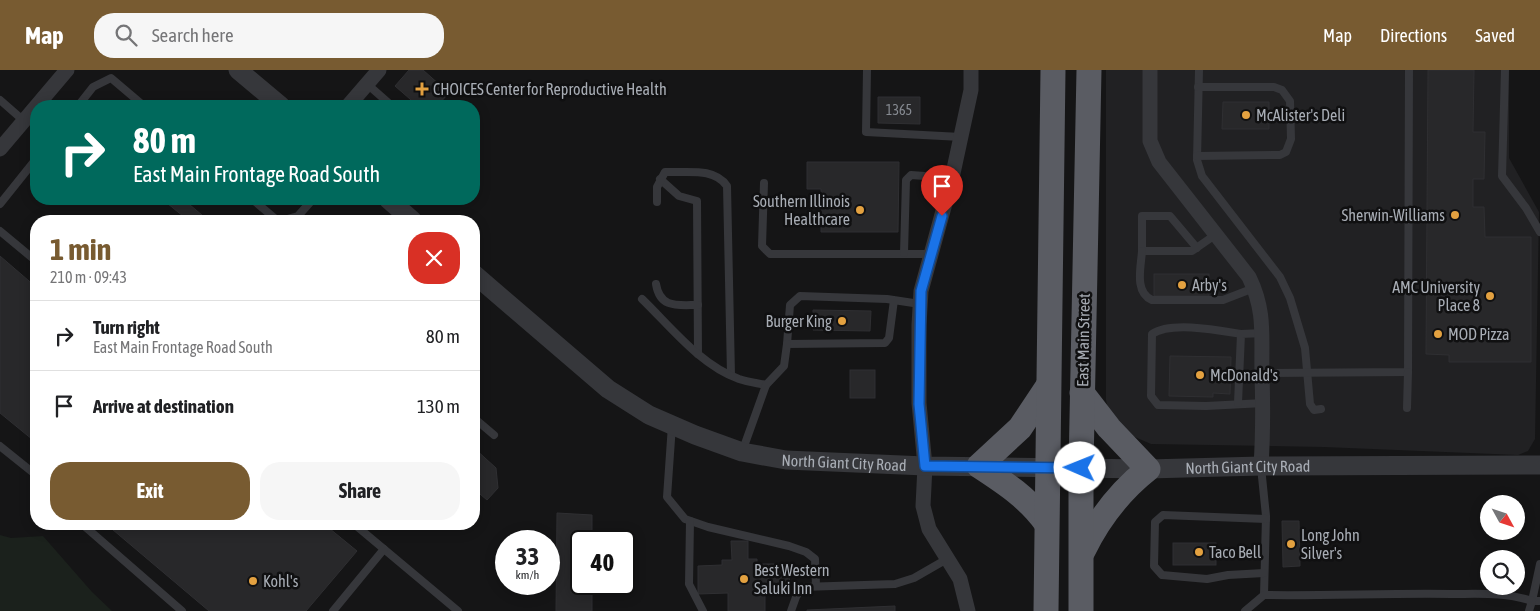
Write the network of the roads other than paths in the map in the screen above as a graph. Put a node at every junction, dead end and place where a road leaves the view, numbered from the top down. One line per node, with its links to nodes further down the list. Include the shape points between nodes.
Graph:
1 (67, 70): 16 (street)
2 (238, 70): 19 (street)
3 (379, 70): 13 (street)
4 (867, 70): 24 (lane, via 866,132)
5 (959, 70): 6 (lane)
6 (971, 70): 24 (street, via 971,90)
7 (1053, 70): 63 (highway)
8 (1089, 70): 64 (highway, East Main Street)
9 (1150, 70): 41 (street, via 1150,141 1158,162)
10 (1199, 70): 14 (lane)
11 (1409, 70): 58 (lane)
12 (1505, 70): 40 (lane, via 1502,176)
13 (367, 84): 20 (street); 21 (lane)
14 (1198, 87): 26 (lane); 26 (lane, via 1274,87 1282,90 1290,101 1291,139 1286,152 1280,156)
15 (0, 100): 23 (lane)
16 (42, 100)
17 (83, 100): 18 (lane, via 93,87 112,78)
18 (137, 100)
19 (274, 100)
20 (353, 100)
21 (385, 100)
22 (30, 114): 23 (street)
23 (24, 121): 25 (street)
24 (961, 137): 29 (street)
25 (0, 149)
26 (1197, 156): 60 (lane, via 1202,176 1280,277 1305,348)
27 (30, 166): 32 (lane)
28 (660, 178): 31 (lane); 53 (lane, via 679,196 697,200); 61 (lane, via 665,172 712,173 727,186)
29 (952, 178): 44 (lane, via 911,175 906,180); 45 (street)
30 (764, 183): 44 (lane, via 762,246 770,254)
31 (658, 202)
32 (0, 204)
33 (259, 205): 36 (lane)
34 (308, 205): 37 (lane)
35 (395, 205): 38 (street)
36 (272, 215)
37 (299, 215)
38 (406, 215)
39 (0, 231): 46 (lane)
40 (1540, 232)
41 (1215, 235): 42 (lane); 49 (street, via 1249,276)
42 (1197, 248): 43 (lane, via 1192,251); 43 (lane, via 1170,216 1142,216)
43 (1142, 251): 49 (lane, via 1140,286 1146,298 1152,300 1224,300)
44 (904, 253): 45 (lane)
45 (931, 254): 52 (street)
46 (30, 256)
47 (480, 283): 70 (street, North Giant City Road, via 608,389 648,415)
48 (656, 284): 53 (lane, via 658,295 672,305)
49 (1254, 288): 54 (street, via 1260,305)
50 (642, 298): 57 (lane)
51 (894, 300): 52 (lane); 56 (lane, via 889,338 885,343); 56 (lane, via 800,296 790,305)
52 (920, 304): 75 (street, via 919,404)
53 (698, 305): 57 (lane)
54 (1263, 333): 55 (lane); 59 (street)
55 (1241, 336): 65 (lane); 65 (lane, via 1210,329 1160,328 1152,334 1151,396 1158,404 1206,406)
56 (787, 344): 62 (lane, via 784,366)
57 (698, 354): 61 (lane)
58 (1408, 372): 60 (lane); 67 (lane)
59 (1262, 373): 60 (lane); 66 (street)
60 (1306, 373): 68 (lane, via 1310,404 1314,410)
61 (731, 375): 62 (lane)
62 (766, 385): 73 (lane)
63 (1048, 386): 76 (highway, via 1020,428); 78 (highway)
64 (1082, 393): 79 (highway, East Main Street); 80 (highway, via 1109,428)
65 (1238, 403): 66 (lane)
66 (1264, 403): 77 (street)
67 (1407, 408)
68 (1321, 410)
69 (480, 423): 71 (lane)
70 (672, 425): 73 (street, North Giant City Road); 83 (lane, via 667,496)
71 (494, 435)
72 (0, 446): 81 (lane)
73 (742, 452): 75 (street, North Giant City Road, via 786,460)
74 (1540, 465): 77 (street, North Giant City Road)
75 (925, 466): 76 (street, North Giant City Road); 89 (street, via 922,506 929,530)
76 (979, 466): 78 (street, North Giant City Road); 84 (highway, via 1010,485)
77 (1261, 466): 80 (street, North Giant City Road); 82 (lane)
78 (1046, 468): 79 (street, North Giant City Road); 84 (highway)
79 (1080, 468): 80 (street, North Giant City Road); 88 (highway, East Main Street)
80 (1148, 469): 88 (highway, via 1115,498)
81 (30, 470)
82 (1266, 519): 91 (lane); 91 (lane, via 1163,515 1155,522 1154,566 1162,575 1207,579)
83 (690, 521): 92 (lane, via 806,552 816,559); 98 (lane, via 689,584)
84 (1046, 523): 101 (highway)
85 (89, 530): 95 (lane)
86 (361, 530): 87 (lane)
87 (384, 549): 96 (lane); 97 (lane)
88 (1082, 553): 102 (highway, East Main Street)
89 (947, 559): 92 (lane, via 914,578 895,584); 100 (street, via 960,579)
90 (1540, 564): 94 (lane)
91 (1264, 573): 93 (lane)
92 (816, 586): 99 (lane, via 802,587)
93 (1264, 595): 94 (lane, via 1513,595); 103 (lane)
94 (1536, 601): 104 (lane)
95 (182, 611)
96 (333, 611)
97 (458, 611)
98 (703, 611)
99 (791, 611)
100 (968, 611)
101 (1046, 611)
102 (1081, 611)
103 (1245, 611)
104 (1529, 611)

